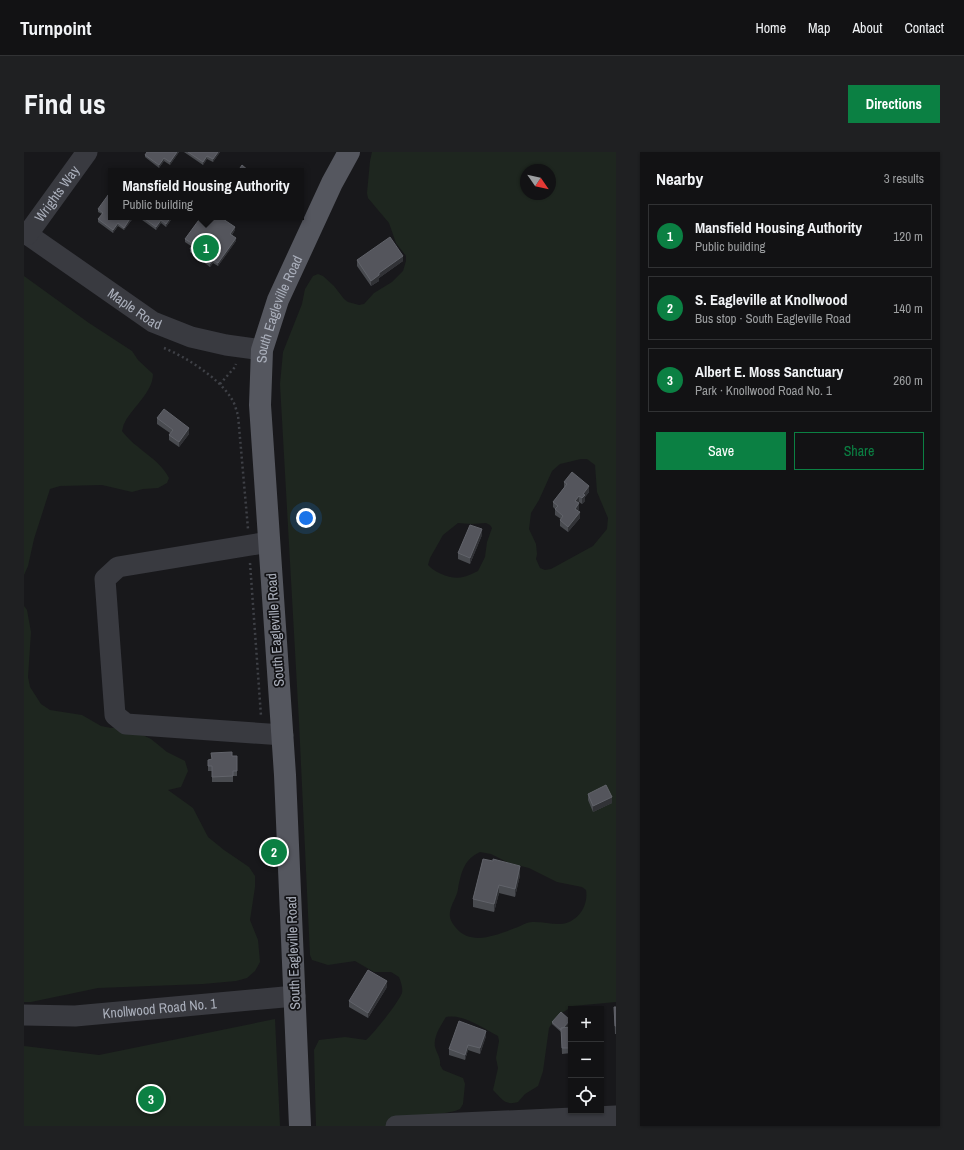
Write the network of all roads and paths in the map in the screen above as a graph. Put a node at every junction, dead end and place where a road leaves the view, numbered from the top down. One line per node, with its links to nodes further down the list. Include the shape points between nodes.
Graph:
1 (87, 152): 3 (street, Wrights Way)
2 (349, 152): 6 (main road, South Eagleville Road, via 278,300)
3 (26, 234): 4 (street, Maple Road, via 153,322 191,337)
4 (240, 347): 6 (street, Maple Road); 7 (path, via 235,368)
5 (164, 348): 7 (path, via 180,355)
6 (262, 350): 8 (main road, South Eagleville Road)
7 (220, 384): 8 (path, via 232,398 238,415)
8 (259, 543): 9 (main road, South Eagleville Road); 9 (path); 9 (street, via 118,567 106,580 106,588 115,715 126,724)
9 (272, 734): 10 (main road, South Eagleville Road)
10 (295, 996): 11 (street, Knollwood Road No. 1, via 75,1016); 13 (main road, South Eagleville Road)
11 (24, 1014)
12 (616, 1116): 14 (street)
13 (300, 1126)
14 (396, 1126)

